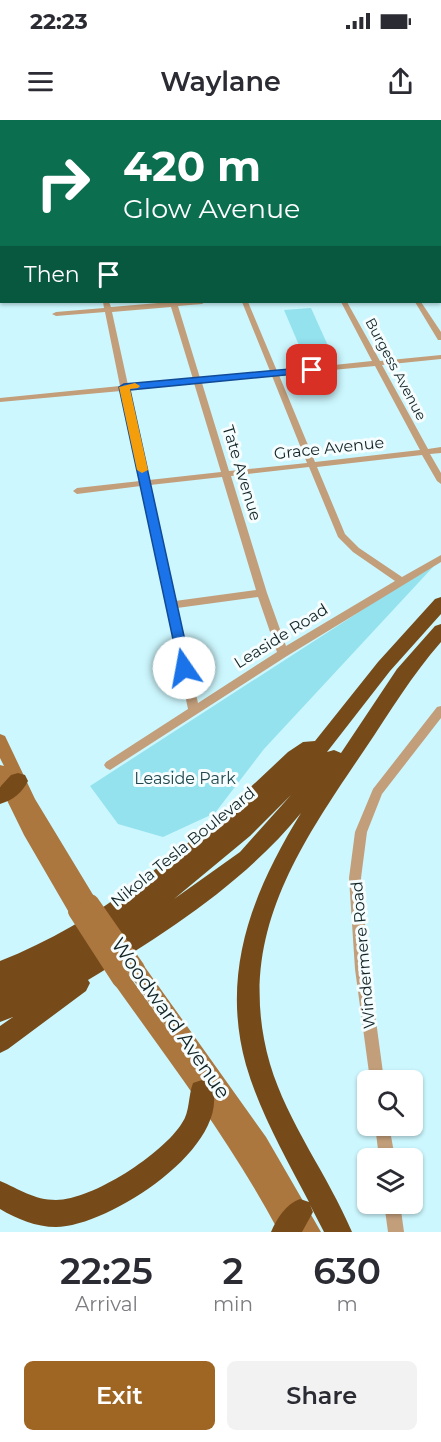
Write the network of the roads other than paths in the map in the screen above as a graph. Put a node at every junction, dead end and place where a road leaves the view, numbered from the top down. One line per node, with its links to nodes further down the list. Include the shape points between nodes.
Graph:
1 (174, 303): 5 (street); 11 (street, Tate Avenue)
2 (244, 303): 10 (street)
3 (345, 303): 9 (street, Burgess Avenue)
4 (419, 303): 7 (street)
5 (107, 306): 6 (street); 12 (street)
6 (56, 314)
7 (441, 338)
8 (441, 357): 9 (street)
9 (377, 363): 10 (street); 15 (street, Burgess Avenue)
10 (274, 373): 11 (street); 16 (street)
11 (198, 380): 12 (street); 17 (street, Tate Avenue)
12 (124, 387): 13 (street); 19 (street)
13 (0, 400)
14 (441, 450): 15 (street, Grace Avenue)
15 (426, 452): 16 (street, Grace Avenue); 18 (street, Burgess Avenue)
16 (311, 465): 17 (street, Grace Avenue); 22 (street, via 341,535)
17 (226, 473): 19 (street, Grace Avenue); 23 (street, Tate Avenue)
18 (441, 482)
19 (145, 483): 20 (street, Grace Avenue); 25 (street)
20 (77, 491)
21 (441, 558): 22 (street, Leaside Road)
22 (401, 581): 27 (street, Leaside Road)
23 (262, 593): 25 (street); 27 (street, Tate Avenue)
24 (441, 603): 31 (highway, Nikola Tesla Boulevard)
25 (170, 605): 30 (street)
26 (441, 630): 28 (highway)
27 (283, 653): 30 (street, Leaside Road)
28 (409, 666): 36 (highway, via 282,821 247,858); 50 (highway, via 312,811 275,877 255,929 248,967 249,1025 262,1073)
29 (441, 710): 45 (street, Windermere Road, via 377,792 361,832 355,878)
30 (194, 711): 33 (street, Leaside Road)
31 (331, 733): 37 (highway, via 296,757 206,842 150,888 72,937); 38 (highway, Nikola Tesla Boulevard, via 274,800)
32 (0, 740): 35 (main road, Woodward Avenue)
33 (110, 765)
34 (0, 771): 35 (main road, Woodward Avenue)
35 (9, 790): 39 (main road, Woodward Avenue, bridge)
36 (208, 888): 38 (highway, via 113,953); 44 (highway, via 164,925)
37 (0, 972)
38 (62, 972): 40 (highway); 41 (highway); 42 (highway); 43 (highway, via 24,1009)
39 (129, 974): 46 (main road, Woodward Avenue); 49 (main road, Woodward Avenue, via 259,1144)
40 (0, 988)
41 (0, 994)
42 (0, 1011)
43 (0, 1022)
44 (0, 1041)
45 (375, 1070)
46 (202, 1092): 47 (highway, via 193,1130 177,1151 97,1206 75,1214 37,1213); 49 (main road, Woodward Avenue, via 274,1202)
47 (0, 1194)
48 (394, 1214): 51 (street)
49 (295, 1227)
50 (338, 1232)
51 (396, 1232)

